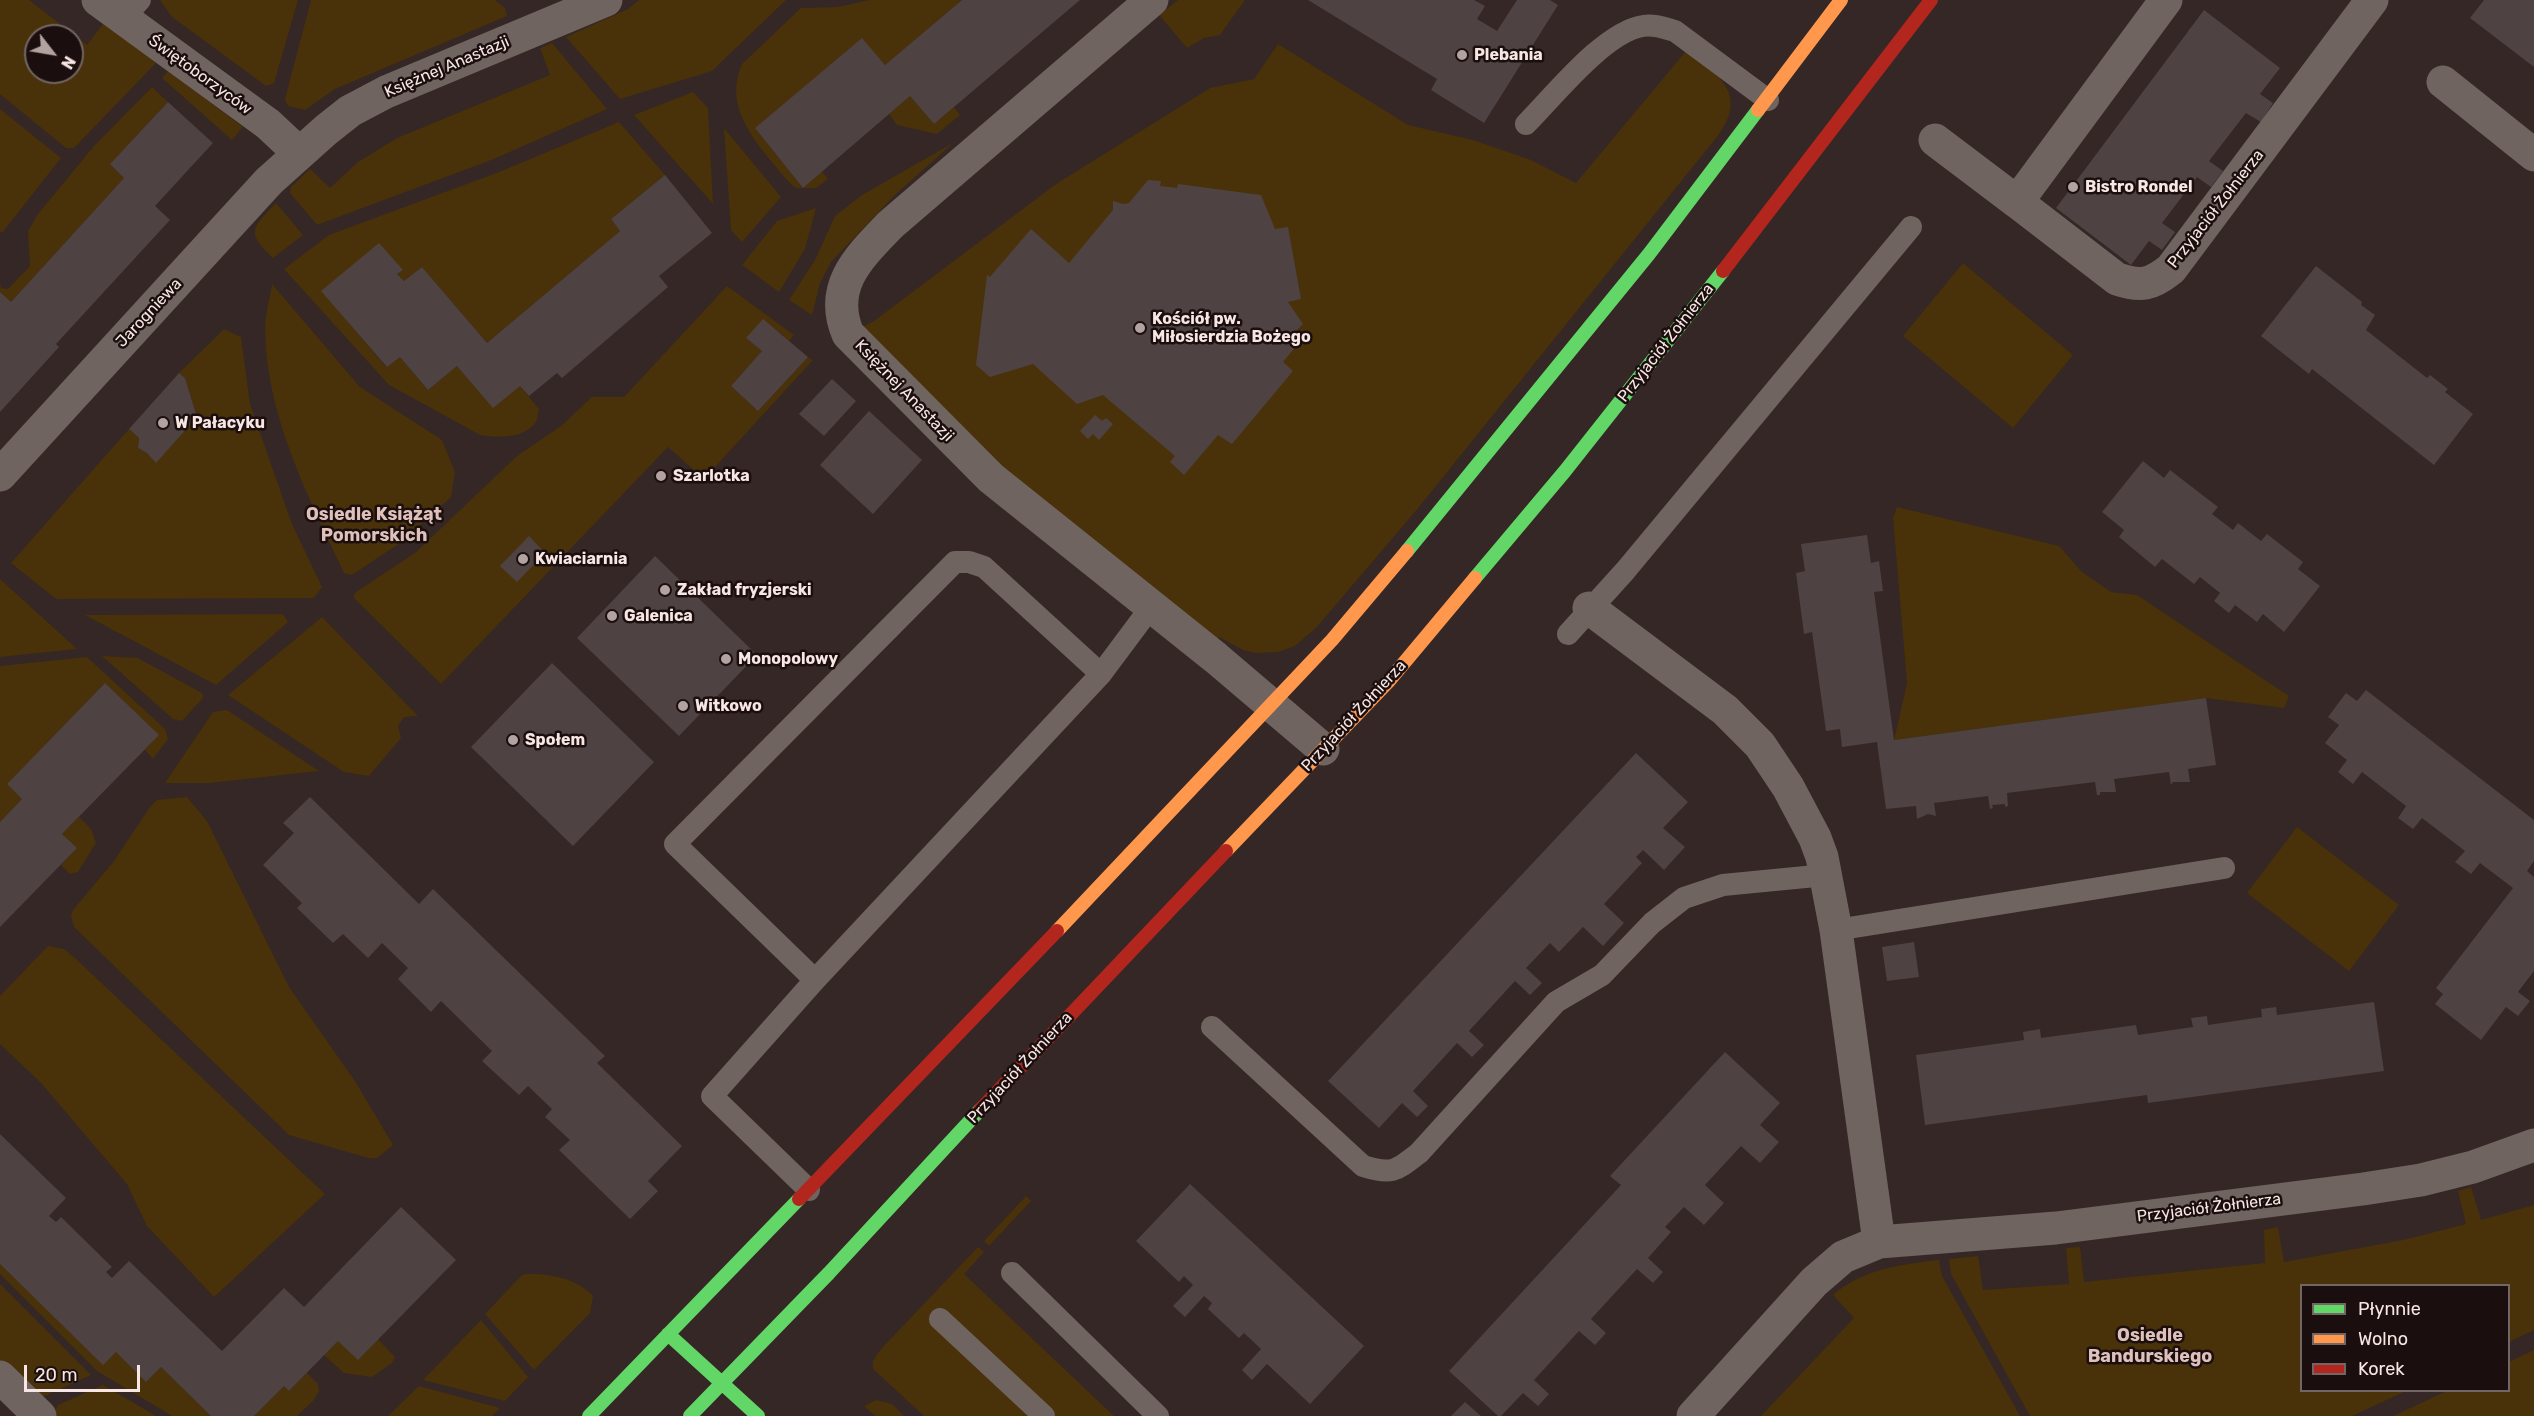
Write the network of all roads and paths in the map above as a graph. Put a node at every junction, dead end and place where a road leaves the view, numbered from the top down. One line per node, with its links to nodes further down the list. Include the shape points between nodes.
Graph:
1 (606, 0): 12 (street, Księżnej Anastazji, via 386,92 351,111)
2 (1152, 0): 17 (street, Księżnej Anastazji, via 890,225 851,272 841,295 840,315 848,334 969,458)
3 (1841, 0): 9 (street)
4 (1931, 0): 22 (street, Przyjaciół Żołnierza, via 1785,193 1565,471 1388,682)
5 (2166, 0): 14 (street)
6 (2372, 0): 14 (street, Przyjaciół Żołnierza, via 2171,269 2156,281 2135,284 2117,279)
7 (120, 6): 12 (street, Świętoborzyców)
8 (2442, 82): 13 (street)
9 (1768, 100): 10 (lane, via 1675,31 1643,26 1606,42); 21 (street, via 1410,549)
10 (1526, 124)
11 (1935, 140): 14 (street, Przyjaciół Żołnierza)
12 (299, 153): 16 (street, Jarogniewa)
13 (2534, 155)
14 (2017, 202)
15 (1911, 227): 18 (lane, via 1625,571)
16 (0, 475)
17 (1151, 607): 20 (lane); 21 (street, Księżnej Anastazji)
18 (1589, 608): 19 (lane); 24 (street, via 1725,710 1760,745 1815,838)
19 (1568, 634)
20 (1101, 674): 26 (lane); 26 (lane, via 984,567 955,562 675,844)
21 (1270, 705): 22 (street, Księżnej Anastazji); 29 (street)
22 (1323, 749): 35 (street, Przyjaciół Żołnierza)
23 (2223, 868): 25 (lane)
24 (1826, 875): 25 (street); 27 (lane, via 1723,885 1684,898 1652,923 1602,975 1556,1002 1419,1153 1399,1169 1385,1173 1363,1166)
25 (1836, 930): 30 (street)
26 (815, 980): 29 (lane, via 712,1096)
27 (1212, 1027)
28 (2534, 1145): 30 (street, Przyjaciół Żołnierza, via 2473,1167 2363,1189 2056,1228)
29 (809, 1190): 33 (street)
30 (1879, 1242): 42 (street, Przyjaciół Żołnierza, via 1843,1257 1814,1282)
31 (1012, 1273): 41 (lane)
32 (940, 1319): 40 (lane)
33 (668, 1334): 35 (street); 37 (street)
34 (0, 1377): 36 (street)
35 (722, 1383): 38 (street, Przyjaciół Żołnierza); 39 (street)
36 (40, 1416)
37 (589, 1416)
38 (690, 1416)
39 (758, 1416)
40 (1044, 1416)
41 (1158, 1416)
42 (1693, 1416)

